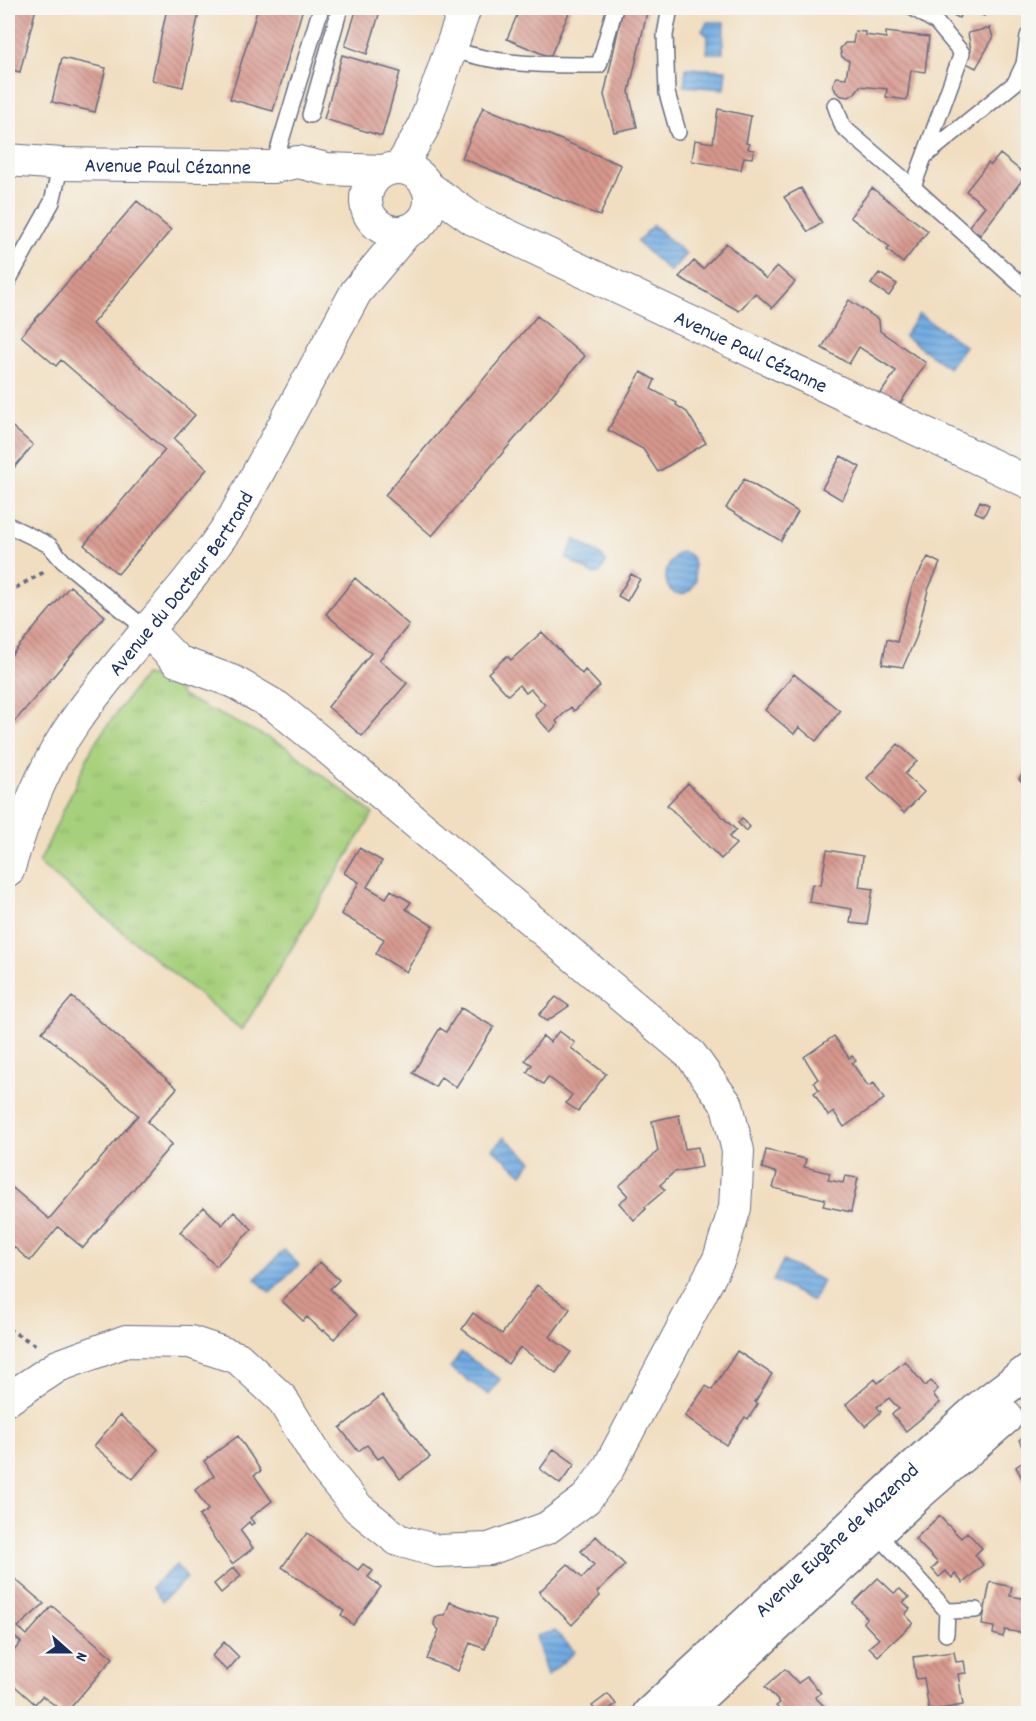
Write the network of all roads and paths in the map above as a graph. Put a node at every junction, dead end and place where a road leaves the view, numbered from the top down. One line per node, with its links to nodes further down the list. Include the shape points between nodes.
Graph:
1 (321, 8): 15 (lane)
2 (340, 8): 10 (lane)
3 (465, 8): 8 (street)
4 (615, 8): 8 (lane, via 598,65 529,64 470,56)
5 (670, 8): 11 (lane, via 665,35 667,93)
6 (913, 8): 12 (lane, via 936,22 962,52)
7 (1029, 36): 12 (lane, via 1024,64 1015,83)
8 (452, 49): 17 (street)
9 (835, 105): 18 (lane, via 843,127)
10 (310, 115)
11 (678, 132)
12 (924, 157): 18 (lane)
13 (8, 160): 14 (street, Avenue Paul Cézanne)
14 (61, 164): 15 (street, Avenue Paul Cézanne); 22 (lane, via 52,202)
15 (273, 167): 16 (street, Avenue Paul Cézanne, via 298,162)
16 (327, 169): 17 (street, Avenue Paul Cézanne); 19 (street, Avenue Paul Cézanne)
17 (408, 175): 19 (street, via 376,176 370,184); 20 (street, Avenue Paul Cézanne); 21 (street, via 430,200 427,213)
18 (913, 187): 23 (lane)
19 (369, 210): 21 (street, via 376,223 388,230); 24 (street, Avenue du Docteur Bertrand)
20 (473, 219): 21 (street, Avenue Paul Cézanne, via 450,218); 25 (street, Avenue Paul Cézanne)
21 (413, 227): 24 (street, Avenue du Docteur Bertrand)
22 (8, 281)
23 (1029, 291)
24 (356, 292): 29 (street, Avenue du Docteur Bertrand, via 233,519)
25 (1029, 482)
26 (8, 525): 27 (lane, via 50,545)
27 (63, 561): 28 (path); 29 (lane)
28 (8, 592)
29 (147, 630): 30 (street, Avenue du Docteur Bertrand, via 74,722 54,756 26,812); 32 (street, via 177,661 234,682 277,707 691,1056 727,1105 738,1150 735,1208 719,1260 608,1469 586,1499 547,1528 489,1549 437,1551 398,1540 358,1508 321,1463 282,1399 238,1358 190,1342 126,1341 58,1366)
30 (8, 872)
31 (1029, 1371): 34 (street, Avenue Eugène de Mazenod, via 978,1409)
32 (8, 1399)
33 (1029, 1400): 34 (street, Avenue Eugène de Mazenod)
34 (868, 1525): 36 (lane); 38 (street, Avenue Eugène de Mazenod); 39 (street, Avenue Eugène de Mazenod)
35 (976, 1610): 36 (lane)
36 (947, 1611): 37 (lane)
37 (946, 1634)
38 (649, 1713)
39 (682, 1713)

